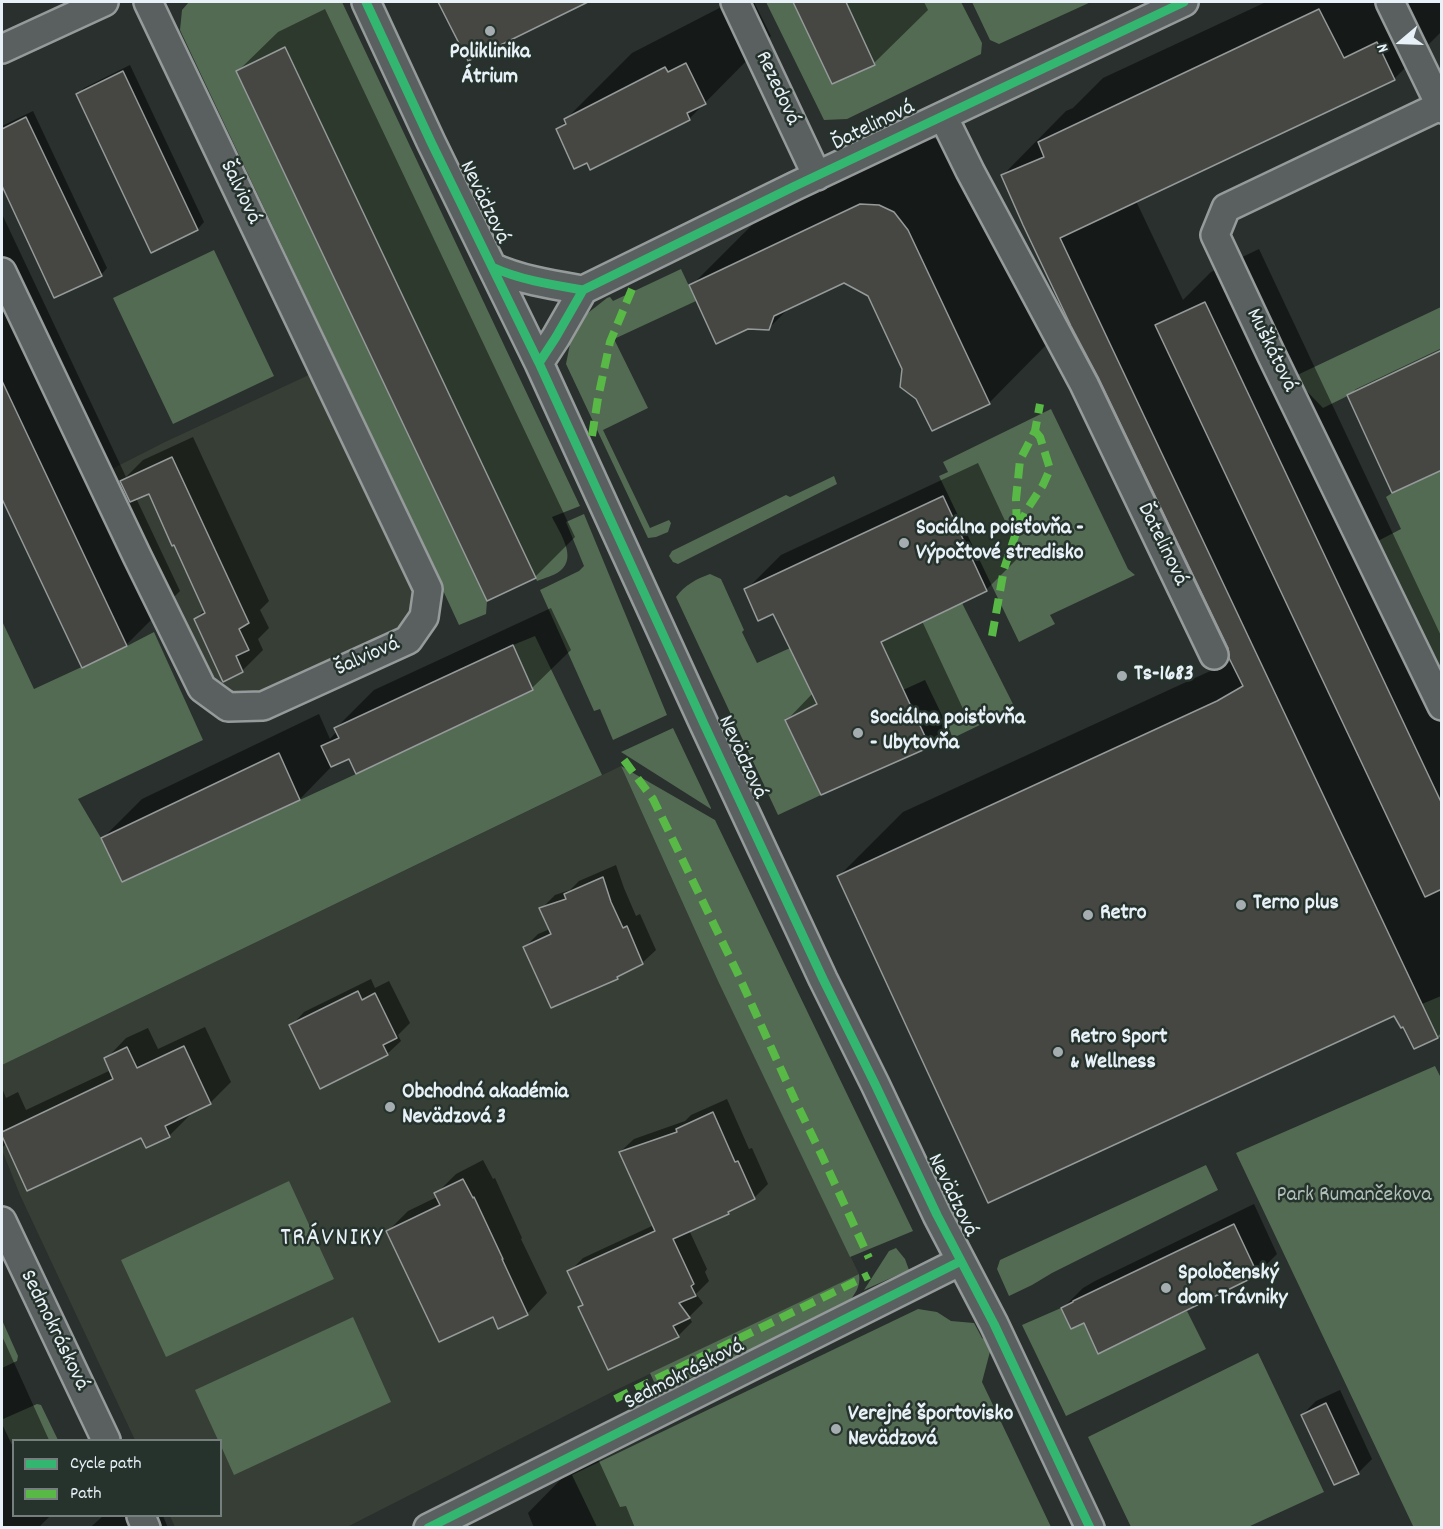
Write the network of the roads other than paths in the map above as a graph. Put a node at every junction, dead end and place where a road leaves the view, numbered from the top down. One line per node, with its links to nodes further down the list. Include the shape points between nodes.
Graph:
1 (104, 2): 7 (street)
2 (148, 2): 12 (street, Šalviová, via 428,590 424,617 408,640 263,706 228,706 202,688)
3 (366, 2): 11 (street, Nevädzová)
4 (735, 2): 10 (street, Rezedová)
5 (1184, 2): 9 (street, Ďatelinová)
6 (1390, 2): 8 (street, Muškátová)
7 (2, 50)
8 (1441, 108): 16 (street, Muškátová, via 1226,208 1215,236)
9 (943, 116): 10 (street, Ďatelinová); 15 (street, Ďatelinová, via 1084,384)
10 (817, 176): 13 (street, Ďatelinová)
11 (492, 267): 13 (street); 14 (street, Nevädzová)
12 (2, 272)
13 (584, 290): 14 (street)
14 (539, 363): 18 (street, Nevädzová, via 768,863)
15 (1214, 656)
16 (1442, 706)
17 (2, 1221): 19 (street, Sedmokrásková)
18 (961, 1261): 20 (street, Sedmokrásková); 21 (street, Nevädzová)
19 (106, 1439)
20 (428, 1527)
21 (1090, 1527)

